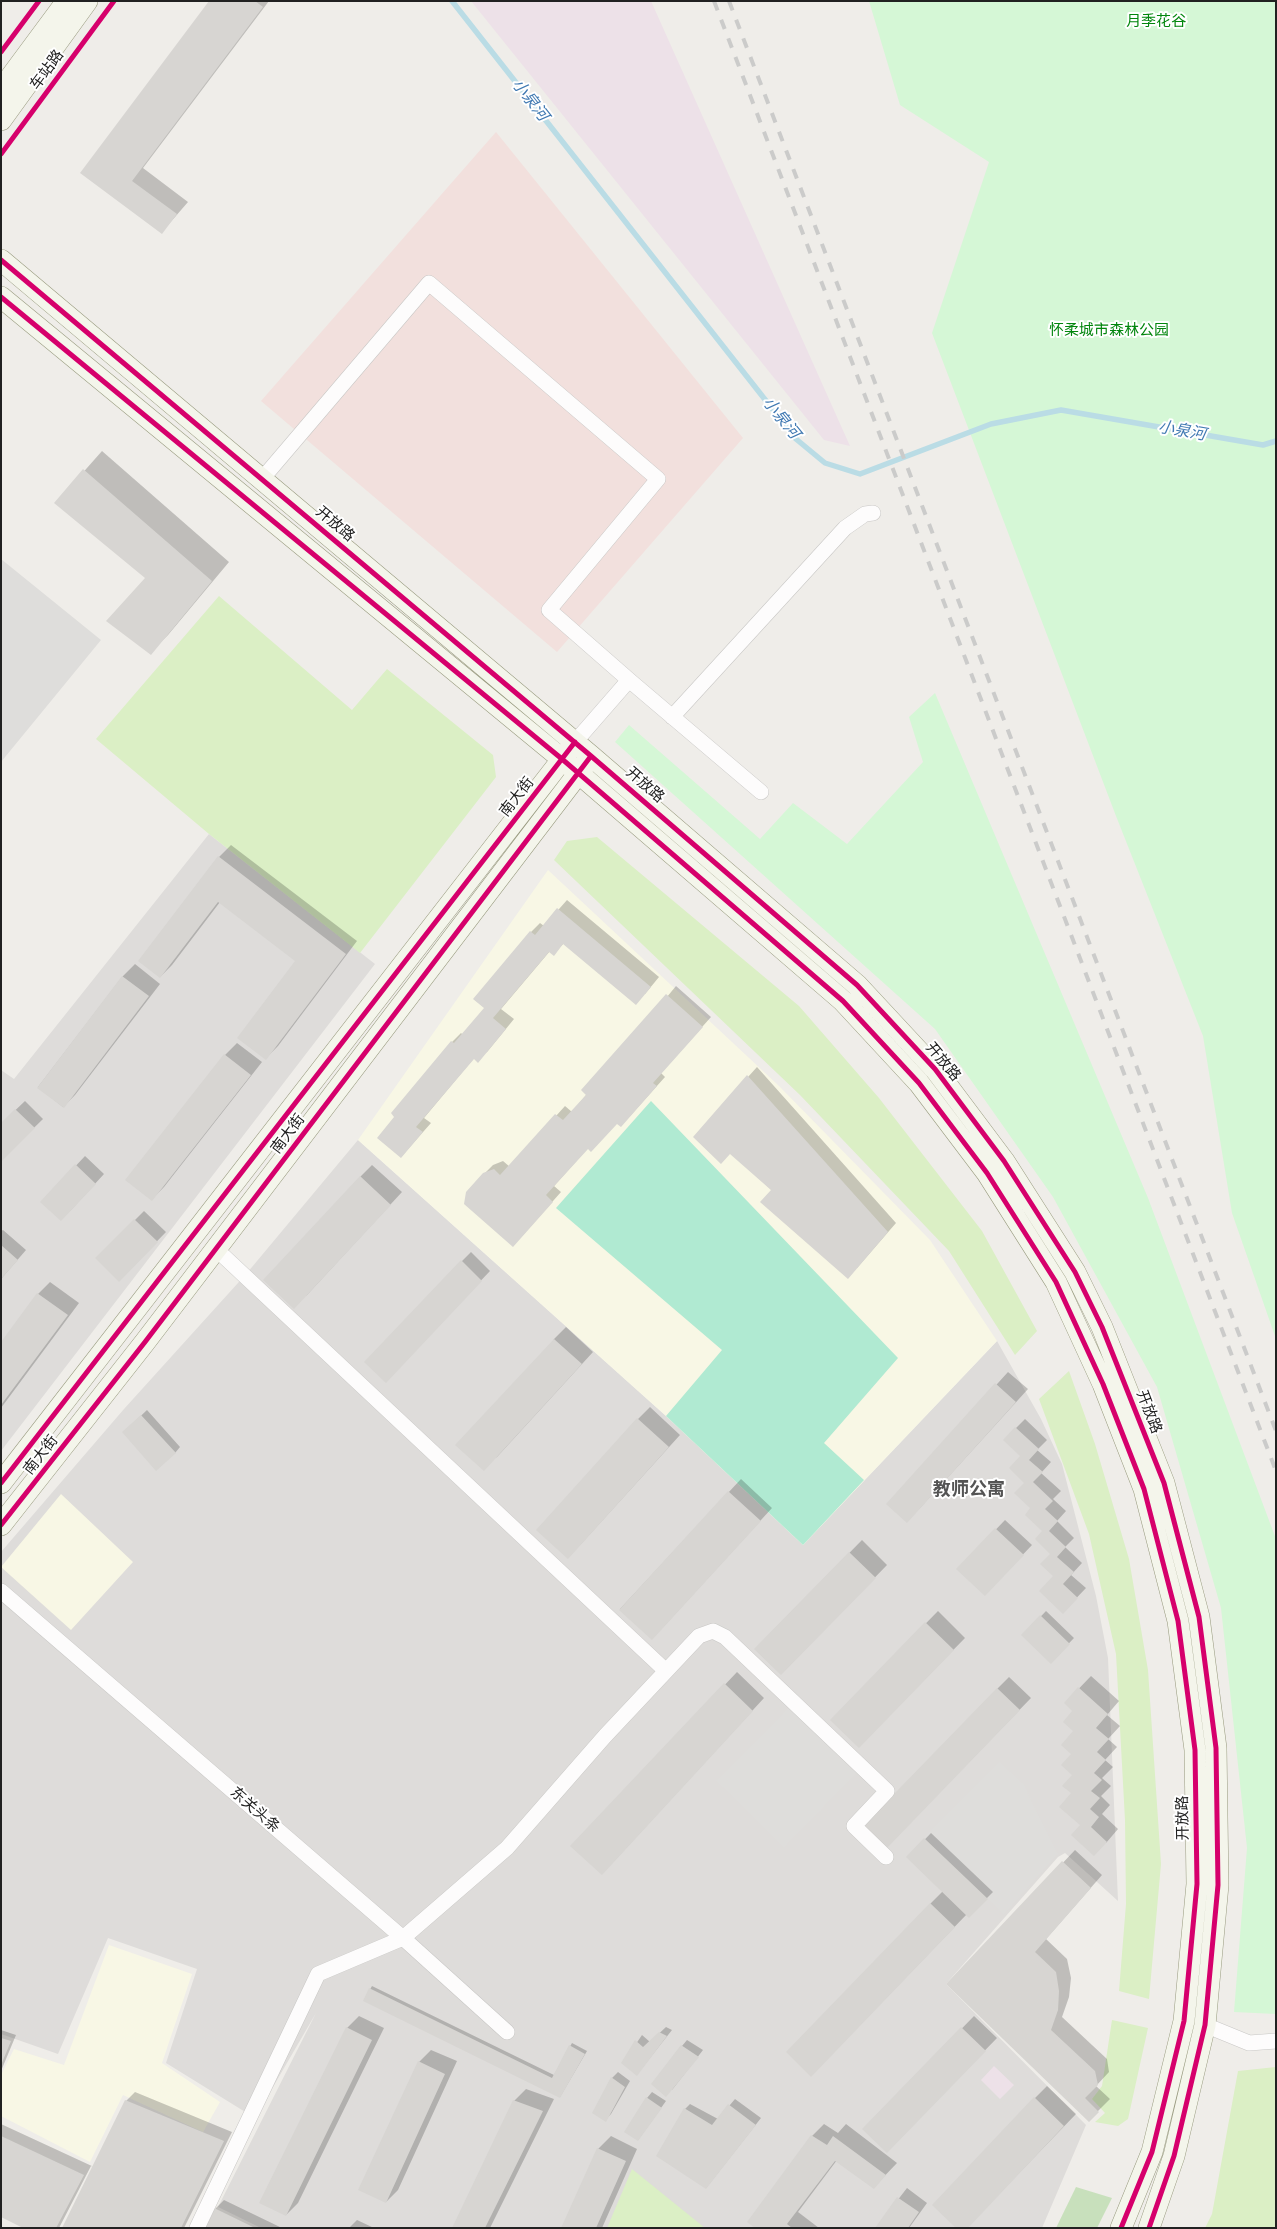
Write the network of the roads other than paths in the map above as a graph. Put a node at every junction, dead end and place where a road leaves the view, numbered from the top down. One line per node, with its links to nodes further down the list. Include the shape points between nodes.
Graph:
1 (66, 1): 3 (main road)
2 (86, 1): 4 (main road)
3 (1, 90)
4 (1, 120)
5 (1, 260): 7 (main road, 开放路)
6 (1, 297): 12 (main road, 开放路)
7 (262, 479): 9 (street, via 428,283 658,479 549,610); 11 (main road, 开放路)
8 (873, 512): 10 (street, via 845,528)
9 (629, 680): 10 (street); 11 (street)
10 (672, 717): 14 (street)
11 (583, 749): 12 (main road, 南大街); 13 (main road, 南大街); 22 (main road, 开放路, via 857,985 935,1069 1004,1161 1075,1272 1102,1327 1164,1483 1199,1616 1216,1748 1218,1885)
12 (562, 759): 13 (main road, 开放路); 16 (main road, 南大街)
13 (578, 773): 15 (main road, 南大街); 26 (main road, 开放路, via 843,1001 919,1083 987,1173 1056,1282 1104,1384 1144,1489 1178,1621 1195,1750 1197,1884 1184,2021 1152,2152)
14 (761, 792)
15 (216, 1249): 17 (main road, 南大街); 19 (street)
16 (1, 1483)
17 (1, 1525)
18 (1, 1591): 21 (street, 东关头条)
19 (666, 1671): 20 (street, via 699,1636 712,1631 725,1637 888,1791 854,1826); 21 (street, via 507,1848)
20 (886, 1857)
21 (403, 1938): 23 (street, 东关头条); 25 (street, via 318,1974)
22 (1205, 2025): 24 (street, via 1249,2043); 27 (main road, 开放路, via 1174,2156)
23 (507, 2032)
24 (1276, 2040)
25 (197, 2228)
26 (1120, 2228)
27 (1148, 2228)

